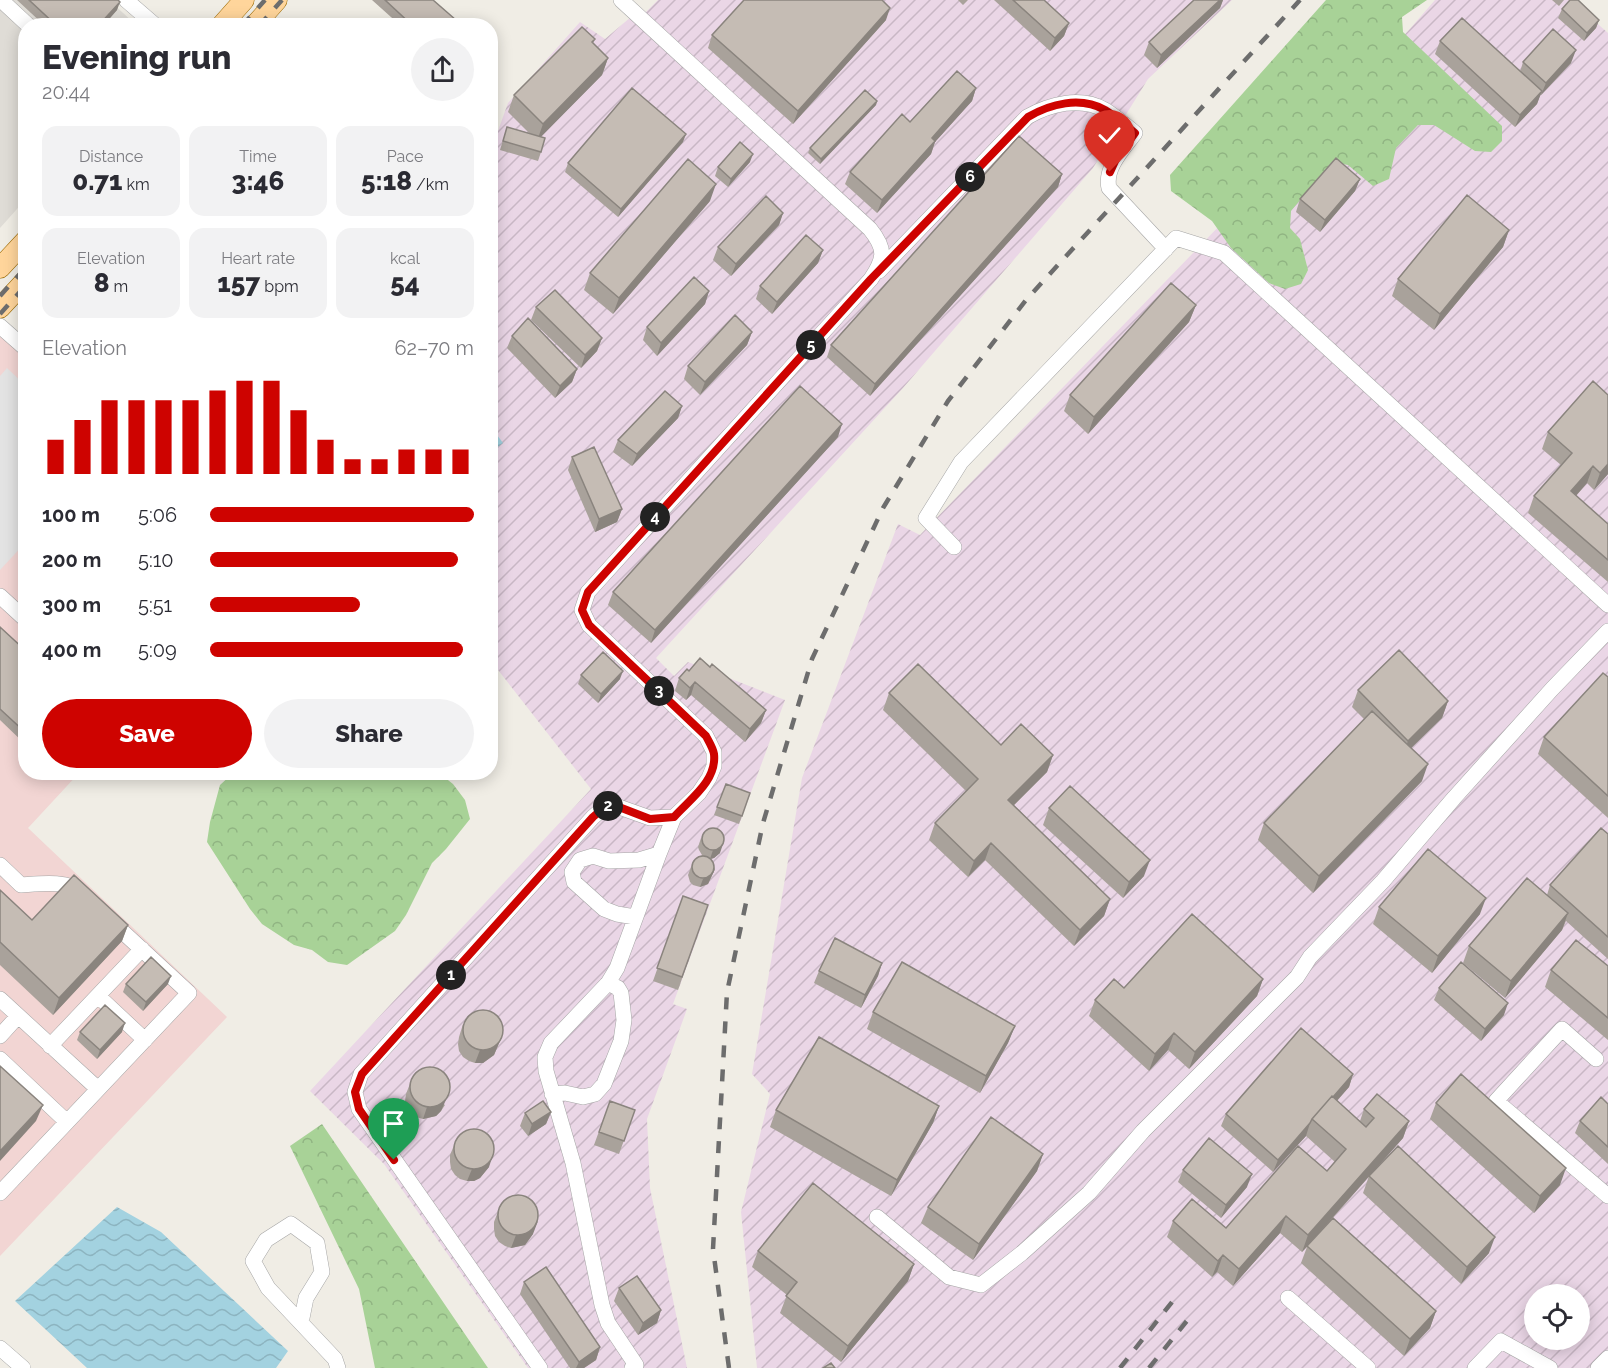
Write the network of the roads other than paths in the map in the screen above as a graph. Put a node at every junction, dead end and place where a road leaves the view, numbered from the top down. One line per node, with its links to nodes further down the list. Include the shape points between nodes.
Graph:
1 (1, 0): 6 (street)
2 (126, 0): 7 (street)
3 (244, 0): 8 (main road)
4 (277, 0): 9 (main road)
5 (621, 0): 13 (street, via 870,229 882,252 880,265)
6 (20, 18)
7 (147, 18)
8 (228, 18)
9 (261, 18)
10 (18, 248): 12 (main road)
11 (1166, 249): 13 (street, via 1108,188 1107,179 1115,161 1135,133 1104,110 1083,103 1064,103 1028,117); 18 (street, via 961,462 926,518); 20 (street, via 1176,238 1224,253)
12 (0, 267)
13 (871, 279): 23 (street, via 588,592 582,610 589,625 706,736 714,752 709,778)
14 (18, 289): 15 (main road)
15 (0, 308)
16 (0, 326): 17 (street)
17 (18, 342)
18 (954, 547)
19 (0, 596): 21 (street)
20 (1608, 605)
21 (18, 613)
22 (1608, 631): 42 (street, via 1310,957 1297,977 1143,1131 1089,1193 1022,1253 981,1285 949,1277)
23 (674, 817): 24 (street); 49 (street, via 650,819 606,806 593,817 362,1074 355,1092 359,1109)
24 (659, 854): 26 (street); 26 (street, via 639,860 609,861 593,856 580,860 572,872 574,882 604,909)
25 (0, 865): 27 (street, via 21,885 77,888)
26 (635, 917): 28 (street)
27 (142, 949): 29 (street); 33 (street, via 189,993)
28 (608, 983): 38 (street, via 551,1043 545,1057); 38 (street, via 621,993 624,1020 621,1041 604,1084 595,1094 583,1097)
29 (98, 996): 33 (street); 34 (street)
30 (0, 999): 31 (street)
31 (18, 1016): 32 (street); 34 (street)
32 (0, 1036)
33 (145, 1040): 37 (street)
34 (51, 1046): 37 (street)
35 (0, 1059): 39 (street)
36 (1596, 1059): 41 (street, via 1562,1029 1496,1101)
37 (98, 1089): 39 (street)
38 (552, 1094): 50 (street, via 573,1163 602,1305 608,1323 636,1365)
39 (67, 1122): 40 (street)
40 (0, 1193)
41 (1608, 1196)
42 (877, 1217)
43 (1288, 1298): 51 (street)
44 (302, 1318): 48 (street, via 306,1298 322,1272 317,1243 291,1224 266,1240 253,1261 268,1288 335,1359)
45 (0, 1348): 47 (street)
46 (1608, 1358): 54 (street)
47 (23, 1368)
48 (338, 1368)
49 (540, 1368)
50 (632, 1368)
51 (1368, 1368)
52 (1475, 1368): 53 (street, via 1502,1341)
53 (1550, 1368)
54 (1598, 1368)

